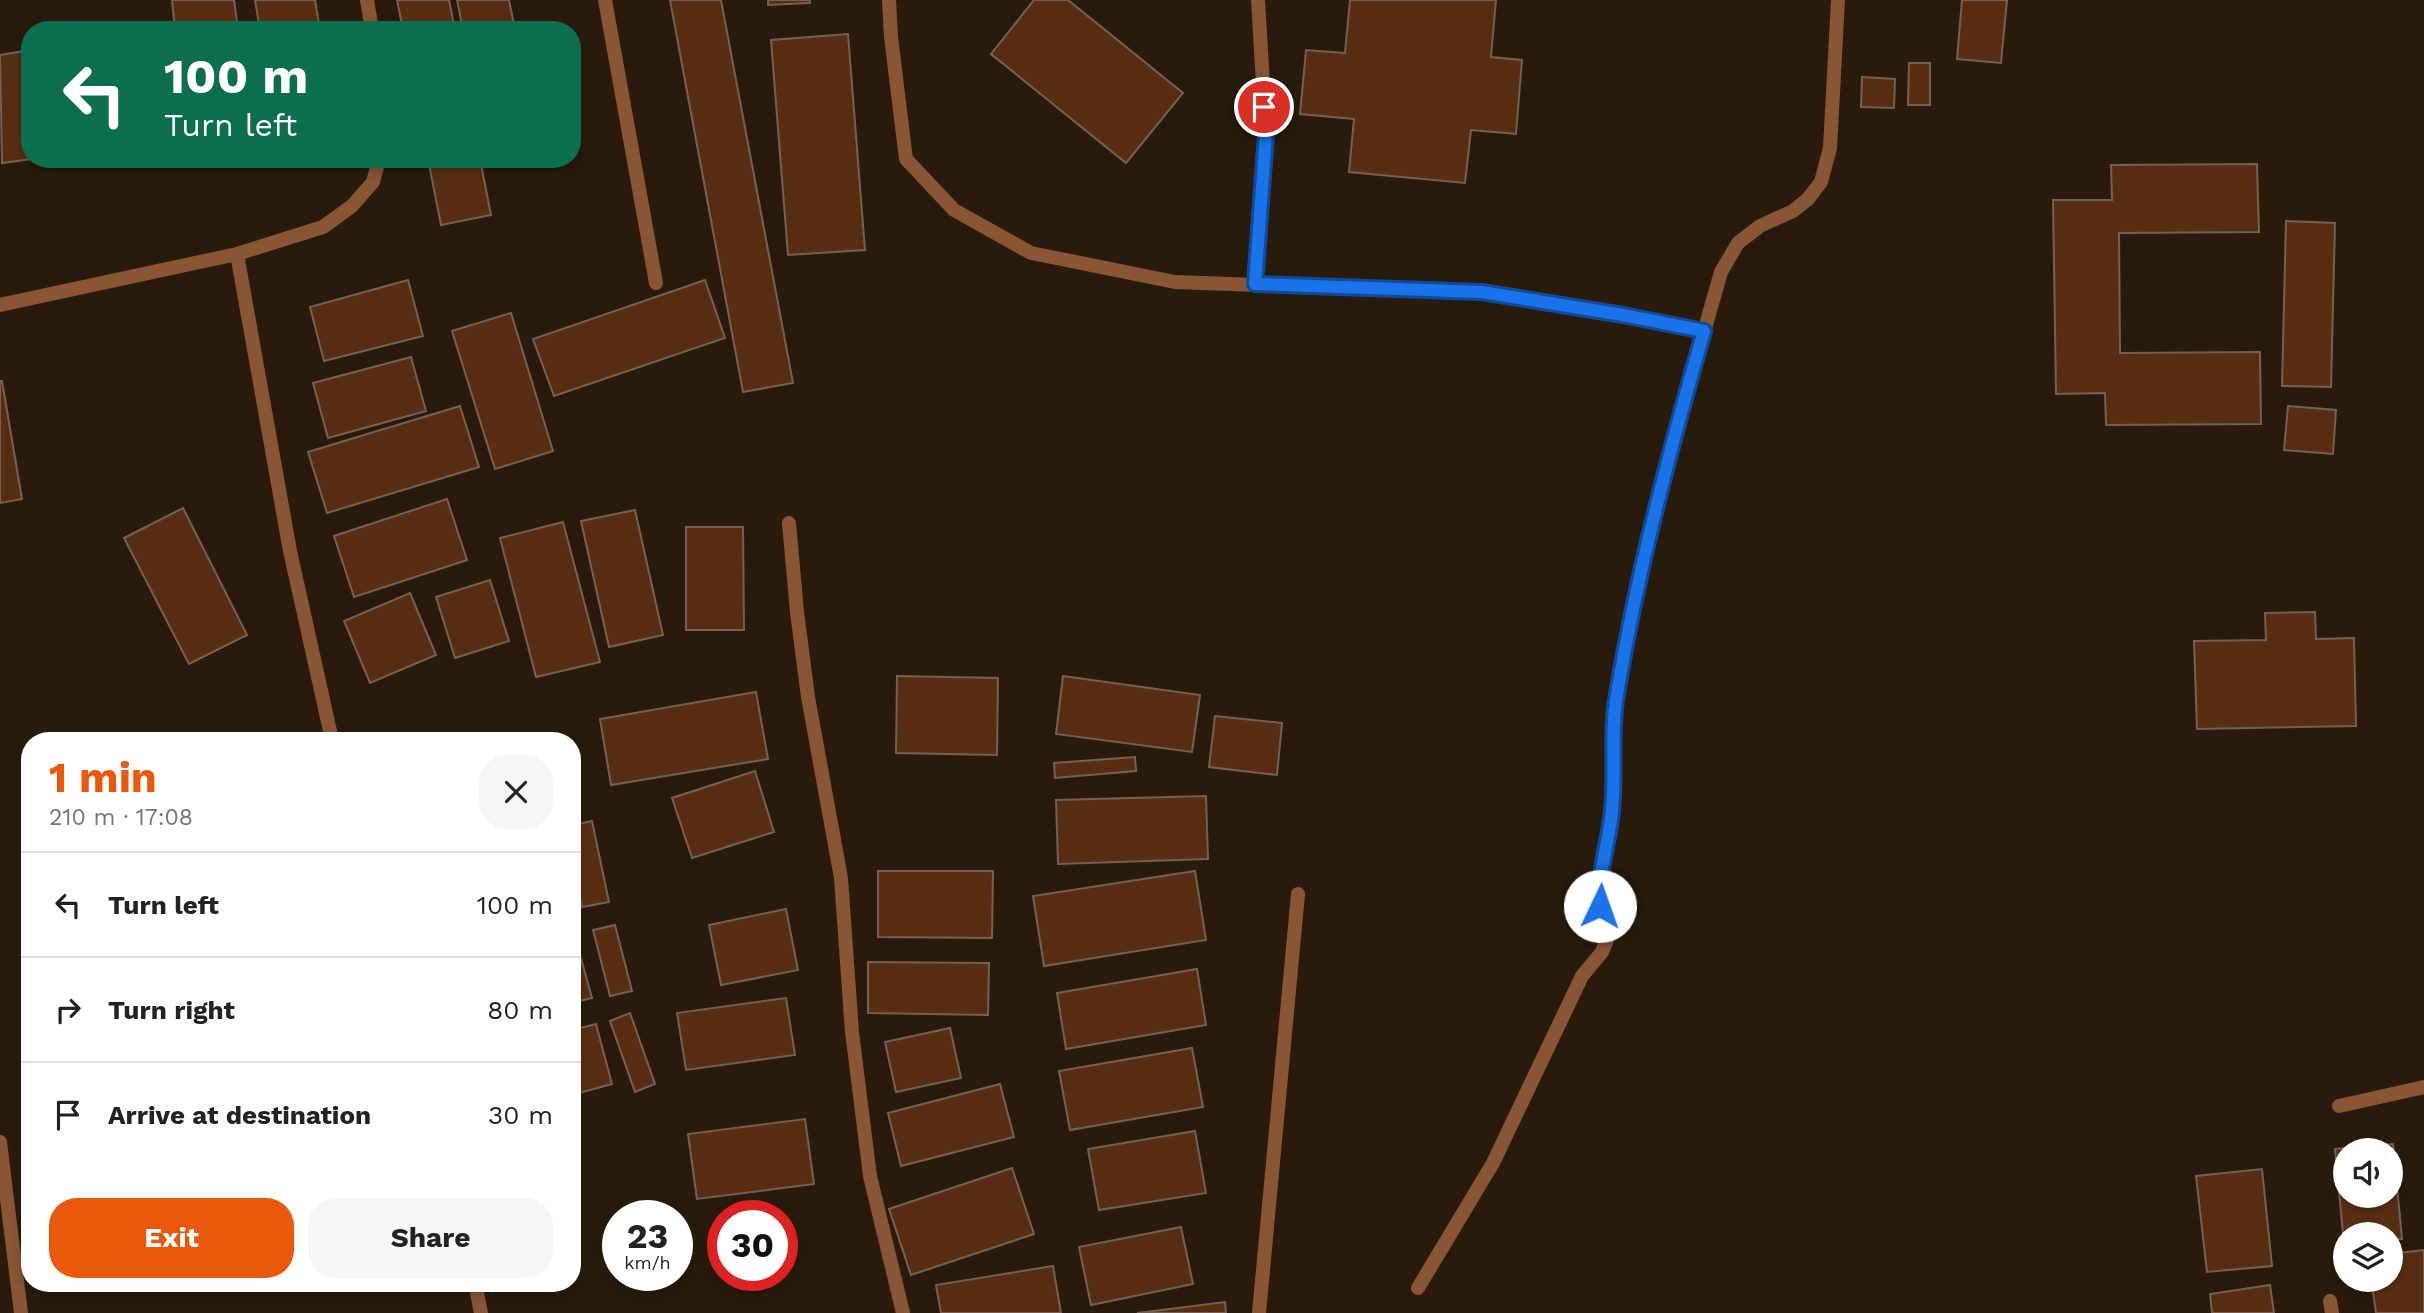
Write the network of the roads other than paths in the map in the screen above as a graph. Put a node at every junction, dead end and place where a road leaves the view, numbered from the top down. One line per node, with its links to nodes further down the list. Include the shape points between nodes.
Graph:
1 (367, 0): 6 (street)
2 (605, 0): 9 (street)
3 (889, 0): 10 (street, via 906,159 954,210 1031,253 1175,282)
4 (1258, 0): 10 (street, via 1266,134)
5 (1838, 0): 12 (street, via 1830,148 1821,182 1793,211 1760,226 1738,243 1721,272)
6 (370, 21)
7 (377, 168): 8 (street, via 373,182 352,206 323,227)
8 (237, 254): 11 (street); 14 (street, via 290,551)
9 (656, 283)
10 (1255, 284): 12 (street, via 1482,292)
11 (0, 305)
12 (1704, 331): 19 (street, via 1639,583 1616,697 1612,812 1599,890 1607,940 1582,976 1493,1163)
13 (789, 523): 23 (street, via 808,697 841,878 852,1032 870,1176)
14 (330, 732)
15 (1298, 894): 24 (street)
16 (2424, 1087): 17 (street)
17 (2339, 1106)
18 (0, 1142): 21 (street)
19 (1418, 1288)
20 (477, 1292): 22 (street)
21 (21, 1313)
22 (481, 1313)
23 (903, 1313)
24 (1259, 1313)

